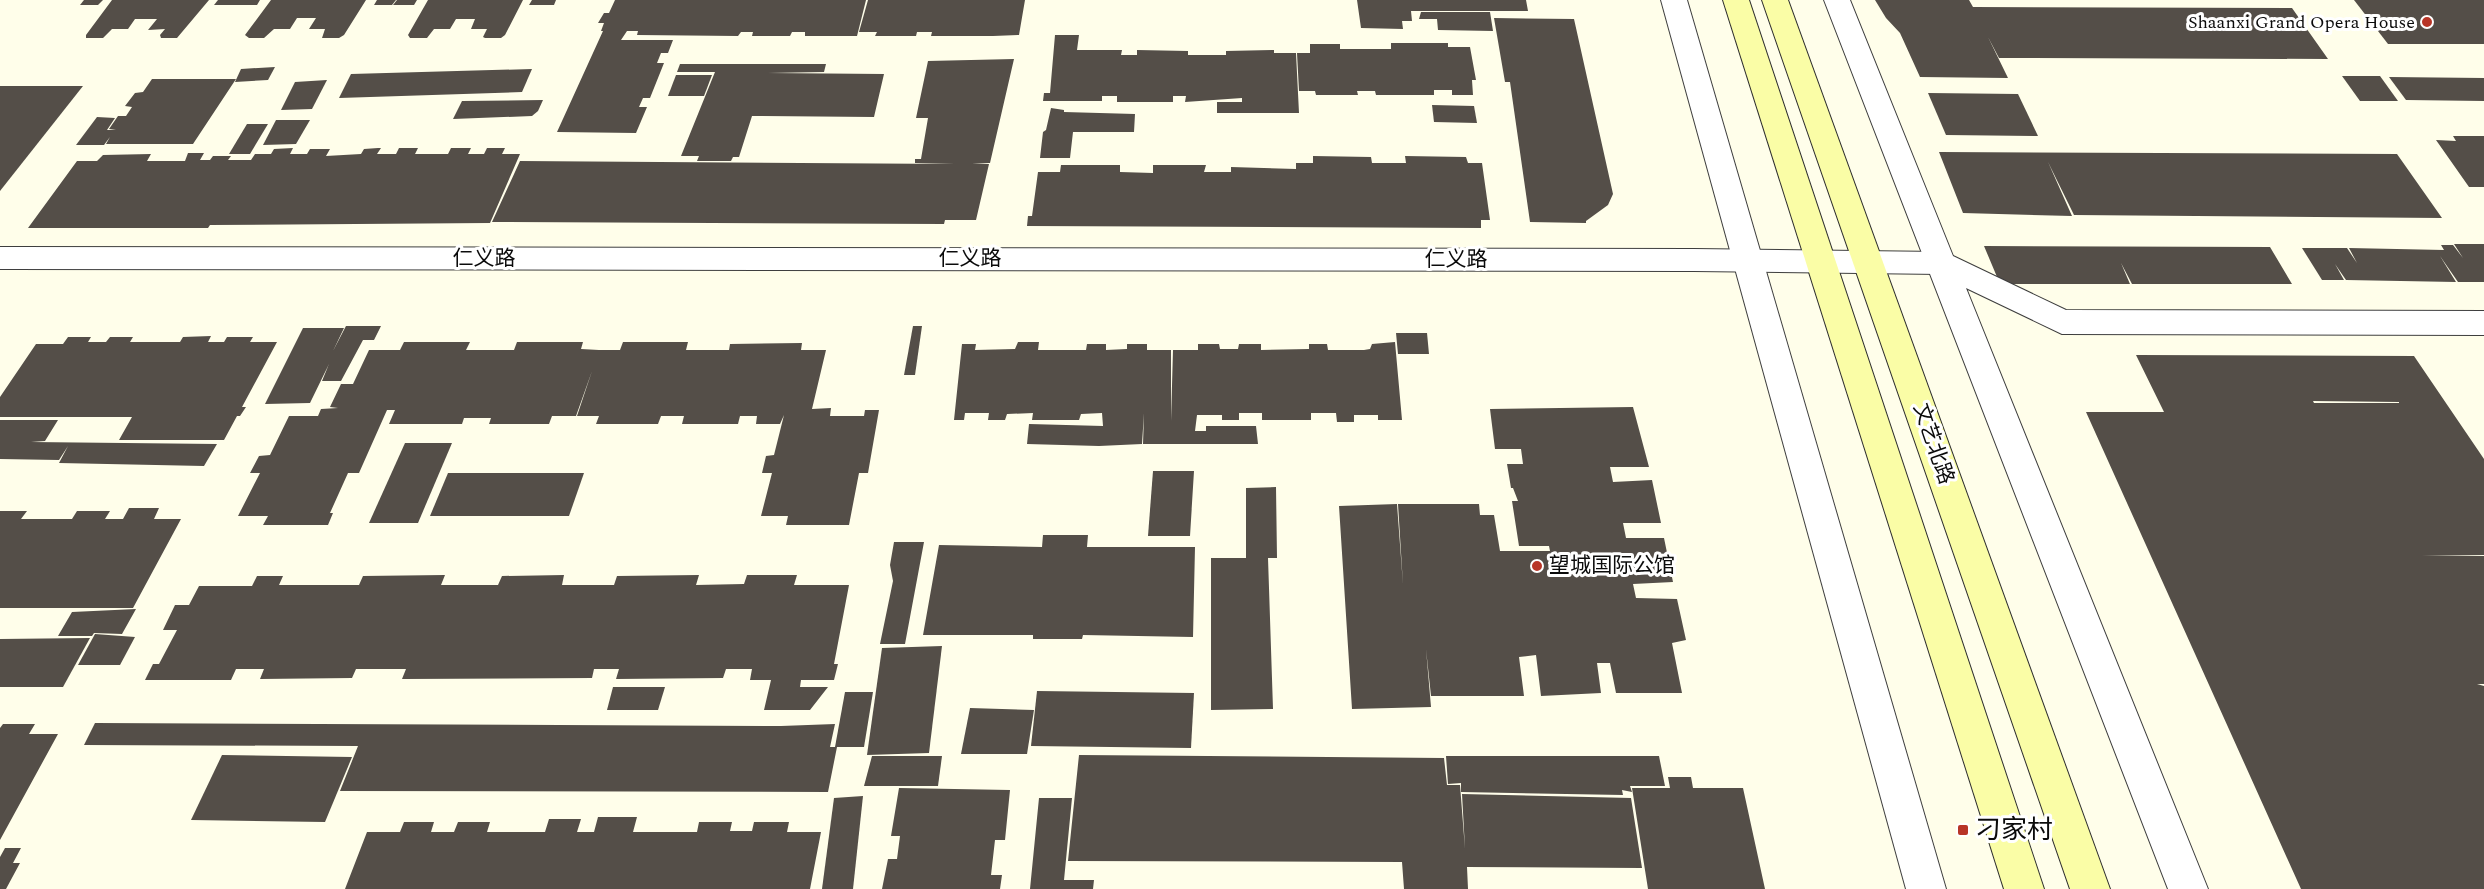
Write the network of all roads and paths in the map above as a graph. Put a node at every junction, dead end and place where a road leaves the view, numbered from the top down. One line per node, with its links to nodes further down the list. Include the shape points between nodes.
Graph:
1 (1674, 0): 6 (street)
2 (1736, 0): 7 (main road)
3 (1775, 0): 8 (main road, 文艺北路)
4 (1837, 0): 9 (street)
5 (0, 258): 6 (street, 仁义路)
6 (1748, 261): 7 (street, 仁义路); 11 (street)
7 (1821, 261): 8 (street, 仁义路); 12 (main road)
8 (1869, 262): 9 (street, 仁义路); 13 (main road, 文艺北路)
9 (1941, 263): 10 (street, via 2062,322); 14 (street)
10 (2484, 323)
11 (1926, 889)
12 (2024, 889)
13 (2090, 889)
14 (2188, 889)

